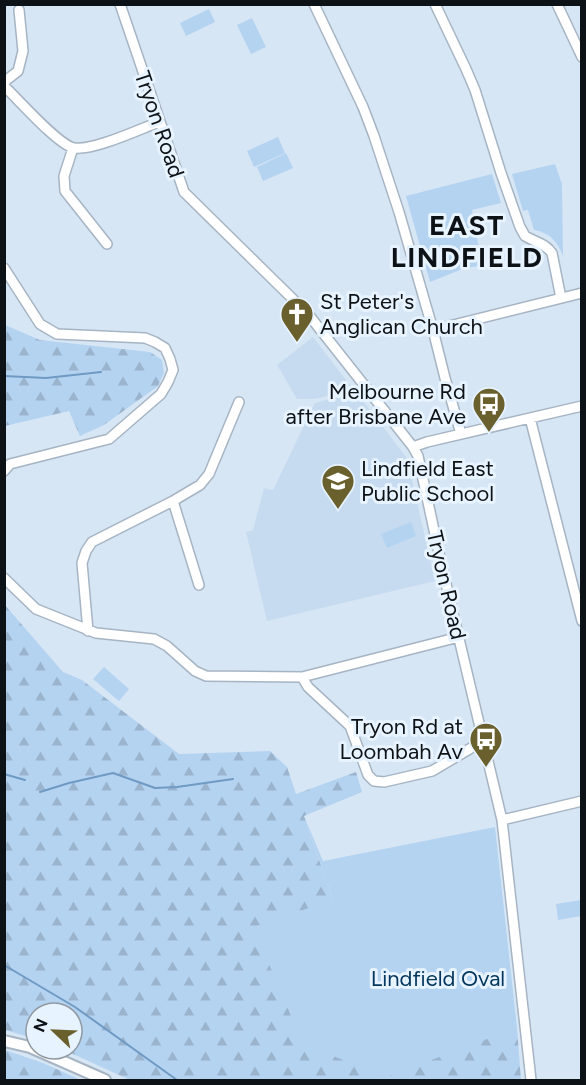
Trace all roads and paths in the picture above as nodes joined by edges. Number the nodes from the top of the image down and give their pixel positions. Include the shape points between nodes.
1 (120, 4) edge
2 (326, 4) edge
3 (435, 4) edge
4 (557, 4) edge
5 (315, 7) edge
6 (19, 10) dead end
7 (582, 57) edge
8 (4, 84) edge
9 (159, 122) junction
10 (73, 148) junction
11 (107, 244) dead end
12 (4, 268) edge
13 (582, 293) edge
14 (561, 298) junction
15 (433, 330) junction
16 (239, 402) dead end
17 (582, 406) edge
18 (530, 418) junction
19 (461, 434) junction
20 (413, 447) junction
21 (4, 471) edge
22 (172, 501) junction
23 (4, 578) edge
24 (199, 585) dead end
25 (582, 621) edge
26 (87, 631) junction
27 (459, 637) junction
28 (302, 677) junction
29 (483, 741) junction
30 (582, 801) edge
31 (502, 820) junction
32 (4, 1041) edge
33 (105, 1080) edge
34 (531, 1080) edge

1 - 9 street, Tryon Road
2 - 5 street
3 - 14 street via 475,90 520,228 525,236 552,253
4 - 7 street
5 - 15 street via 374,136
6 - 8 street via 23,51 18,71
8 - 10 street via 49,131
9 - 10 street via 92,147
9 - 20 street, Tryon Road via 184,192 308,314
10 - 11 street via 64,176 65,191
12 - 21 street via 40,324 57,333 145,338 165,348 172,370 161,394 109,439 10,464
13 - 14 street
14 - 15 street
15 - 19 street
16 - 22 street via 209,474 200,485
17 - 18 street
18 - 19 street
18 - 25 street
19 - 20 street
20 - 27 street, Tryon Road
22 - 24 street
22 - 26 street via 92,542 86,551 82,562
23 - 26 street via 36,609
26 - 28 street via 154,639 206,676
27 - 28 street
27 - 29 street, Tryon Road
28 - 29 street via 350,726 368,776 374,781 432,771
29 - 31 street, Tryon Road
30 - 31 street
31 - 34 street, Tryon Road
32 - 33 main road via 30,1047

